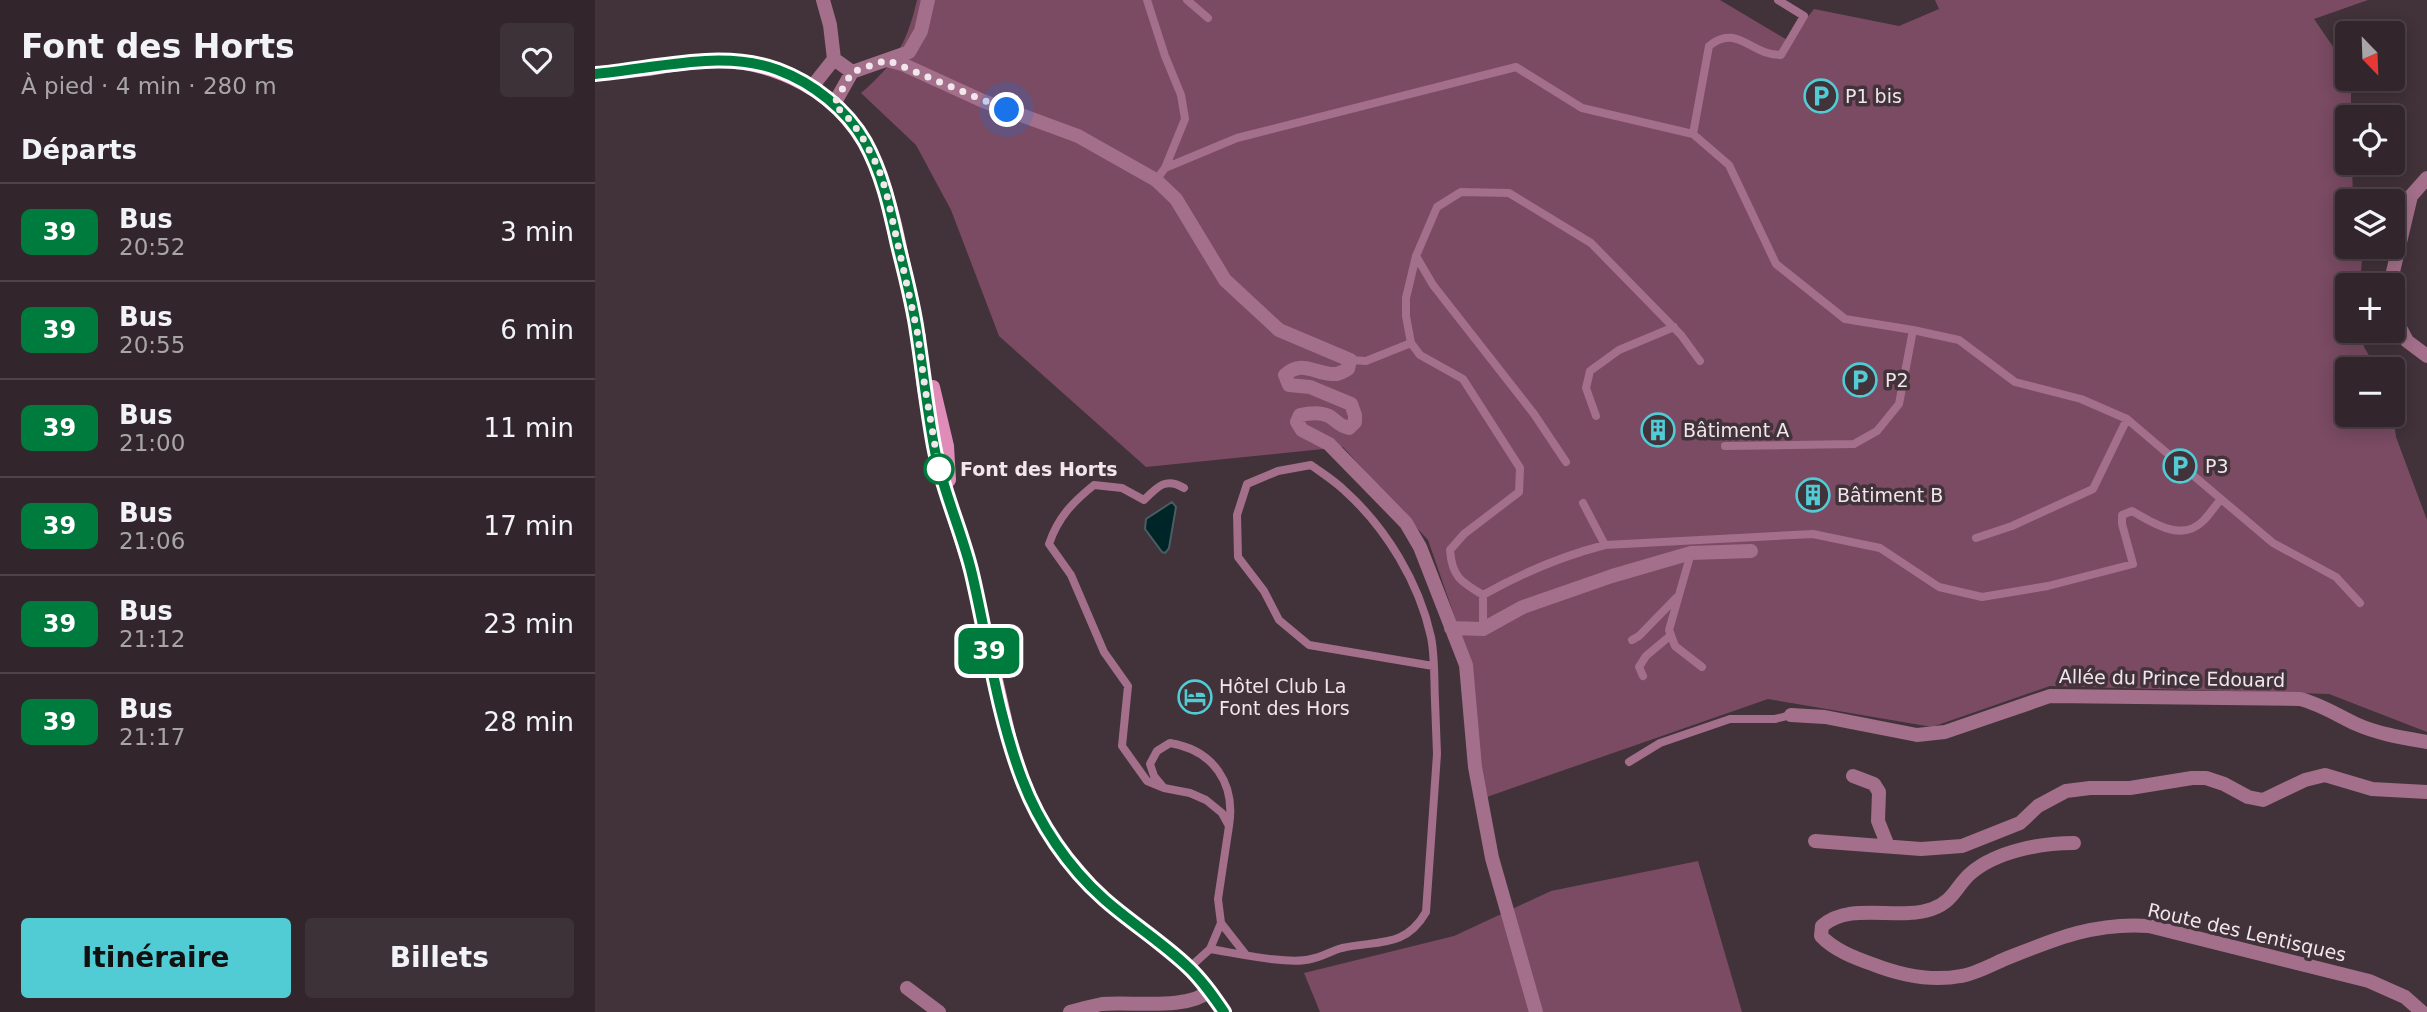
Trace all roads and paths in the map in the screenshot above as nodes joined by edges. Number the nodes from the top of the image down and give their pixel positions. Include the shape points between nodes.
1 (823, 0) edge
2 (928, 0) edge
3 (1187, 0) edge
4 (1778, 0) edge
5 (1149, 2) edge
6 (1208, 18) dead end
7 (834, 59) junction
8 (887, 60) junction
9 (852, 72) junction
10 (595, 74) edge
11 (811, 88) junction
12 (834, 104) junction
13 (1693, 134) junction
14 (1165, 168) junction
15 (2427, 178) edge
16 (1156, 180) junction
17 (1416, 256) junction
18 (1674, 327) junction
19 (1913, 331) junction
20 (1411, 343) junction
21 (2427, 356) edge
22 (1350, 360) junction
23 (1700, 361) dead end
24 (1596, 416) dead end
25 (2127, 419) junction
26 (1724, 446) dead end
27 (1566, 462) dead end
28 (1184, 488) dead end
29 (2221, 499) junction
30 (1583, 503) dead end
31 (1976, 538) dead end
32 (1605, 545) junction
33 (1751, 551) dead end
34 (1691, 553) junction
35 (1483, 595) junction
36 (1679, 595) junction
37 (2360, 603) dead end
38 (1451, 628) junction
39 (1483, 629) junction
40 (1671, 635) junction
41 (1632, 640) dead end
42 (1433, 666) junction
43 (1702, 667) dead end
44 (1643, 676) dead end
45 (1791, 715) joint
46 (2427, 742) edge
47 (1629, 762) dead end
48 (1853, 776) dead end
49 (1164, 788) junction
50 (2427, 792) edge
51 (2020, 823) junction
52 (1229, 826) junction
53 (1815, 841) dead end
54 (2074, 842) dead end
55 (1888, 846) junction
56 (2022, 850) junction
57 (1221, 923) junction
58 (1210, 949) junction
59 (1246, 955) junction
60 (1189, 968) junction
61 (907, 988) dead end
62 (1210, 991) junction
63 (939, 1012) edge
64 (1070, 1012) edge
65 (1224, 1012) edge
66 (1536, 1012) edge
67 (2421, 1012) edge

1 - 7 street
2 - 8 street via 921,31 909,52
3 - 6 lane
4 - 13 lane via 1804,16 1781,55 1766,55 1734,37 1719,38 1709,46
5 - 14 lane via 1185,119
7 - 9 street
7 - 11 street
8 - 9 street
8 - 16 street via 1078,136
9 - 12 street
10 - 11 main road via 743,62 778,70
11 - 12 main road
12 - 60 main road via 852,122 886,191 947,446 950,500 1021,778 1058,847 1100,896
13 - 14 lane via 1582,108 1516,66 1237,138
13 - 19 lane via 1729,165 1776,264 1845,319
14 - 16 lane
15 - 21 street via 2411,196 2392,276 2396,320 2407,341
16 - 22 street via 1176,200 1225,280 1279,330
17 - 18 lane via 1437,207 1461,192 1509,193 1591,243
17 - 20 lane via 1406,298
17 - 27 lane
18 - 23 lane
18 - 24 lane via 1619,351 1590,371 1586,388
19 - 25 lane via 1959,340 2015,382 2081,399
19 - 26 lane via 1899,404 1877,431 1854,444
20 - 22 lane via 1366,362
20 - 35 lane via 1420,355 1463,379 1520,468 1519,492 1450,550 1459,581
22 - 38 street via 1348,369 1336,374 1303,366 1285,376 1289,385 1310,387 1351,404 1355,422 1349,428 1328,415 1310,413 1300,415 1297,422 1302,430 1329,444 1406,523
25 - 29 lane
25 - 31 lane via 2093,489
28 - 49 lane via 1174,482 1163,484 1144,500 1122,488 1094,485 1061,517 1049,544 1071,575 1104,652 1128,686 1122,746 1147,781
29 - 32 lane via 2201,523 2184,530 2166,530 2131,510 2122,515 2133,564 1982,597 1939,587 1880,548 1813,534
29 - 37 lane via 2273,543 2336,577
30 - 32 lane
32 - 35 lane via 1515,576
33 - 34 street
34 - 36 lane
34 - 39 street via 1523,607
35 - 39 lane
36 - 40 lane
36 - 41 lane
38 - 39 street
38 - 66 street via 1465,665 1475,767 1492,858
40 - 43 lane via 1675,646
40 - 44 lane via 1646,656 1639,667
42 - 42 lane via 1425,612 1408,573 1380,528 1344,490 1311,465 1278,471 1247,484 1237,515 1238,557 1279,620 1309,645
42 - 59 lane via 1437,754 1426,912 1419,924 1389,942 1341,948 1310,960
45 - 46 street, Allée du Prince Edouard via 1917,735 1945,732 2050,696 2299,699 2358,725
45 - 47 lane via 1730,719 1660,743
48 - 55 street via 1874,784 1879,792 1878,821
49 - 52 lane via 1206,800
49 - 52 lane via 1150,764 1157,751 1170,743 1203,753 1228,790
50 - 51 street via 2372,789 2325,775 2263,800 2206,778 2192,778 2130,788 2066,791 2038,806
51 - 55 street via 1962,846
51 - 56 street
52 - 57 lane via 1218,899
53 - 55 street
54 - 56 street
56 - 67 street, Route des Lentisques via 1989,861 1970,874 1951,899 1933,909 1906,915 1844,914 1822,926 1821,936 1854,958 1898,974 1936,979 1962,976 2080,931 2121,924 2149,926 2369,981 2405,996
57 - 58 lane
57 - 59 lane
58 - 59 lane
58 - 60 lane
60 - 62 main road
61 - 63 street
62 - 64 street via 1181,1002 1102,1004
62 - 65 main road

